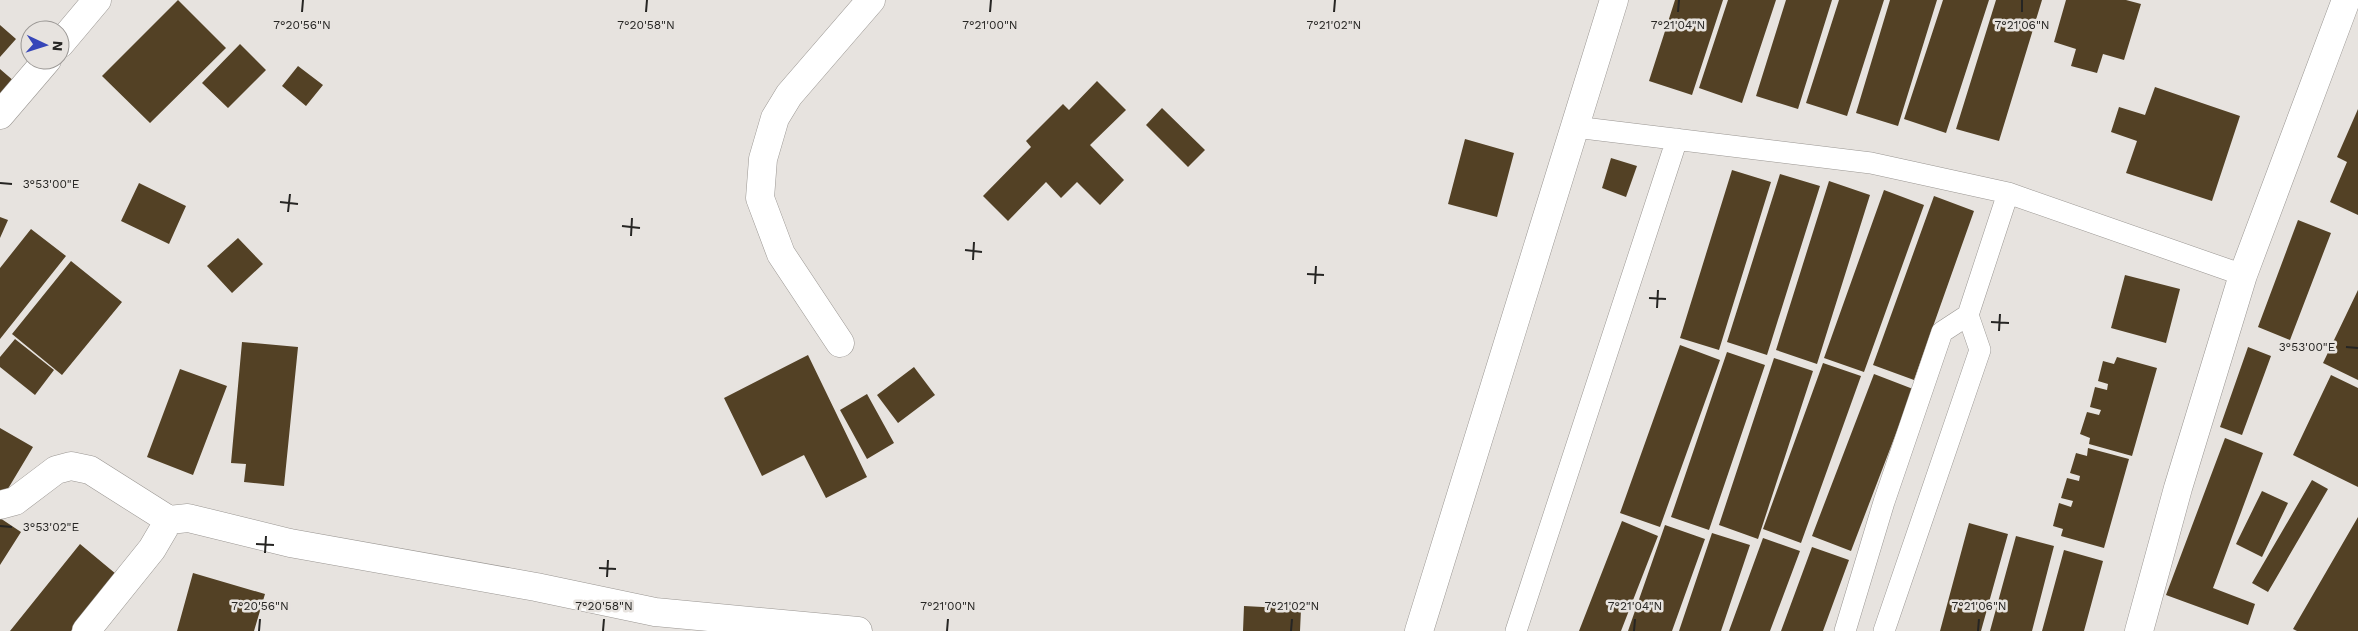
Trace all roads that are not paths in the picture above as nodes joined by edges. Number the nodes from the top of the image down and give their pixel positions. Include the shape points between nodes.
1 (97, 0) edge
2 (871, 0) edge
3 (1614, 0) edge
4 (2346, 0) edge
5 (70, 32) edge
6 (38, 70) edge
7 (0, 115) edge
8 (1575, 127) junction
9 (1677, 139) junction
10 (2008, 193) junction
11 (2243, 275) junction
12 (1968, 315) junction
13 (840, 343) dead end
14 (0, 505) edge
15 (169, 520) junction
16 (654, 622) edge
17 (86, 631) edge
18 (858, 631) edge
19 (1419, 631) edge
20 (1516, 631) edge
21 (1845, 631) edge
22 (1884, 631) edge
23 (2139, 631) edge

1 - 5 street
2 - 13 street via 789,95 775,118 763,159 760,198 781,254
3 - 8 street
4 - 11 street
6 - 7 street
8 - 9 lane
8 - 19 street
9 - 10 lane via 1871,163
9 - 20 lane
10 - 11 lane
10 - 12 lane
11 - 23 street via 2178,488
12 - 21 lane via 1942,332 1884,502
12 - 22 lane via 1980,350
14 - 15 street via 15,501 56,470 71,466 90,470
15 - 16 street via 188,518 290,543 536,587
15 - 17 street via 152,549
16 - 18 street

